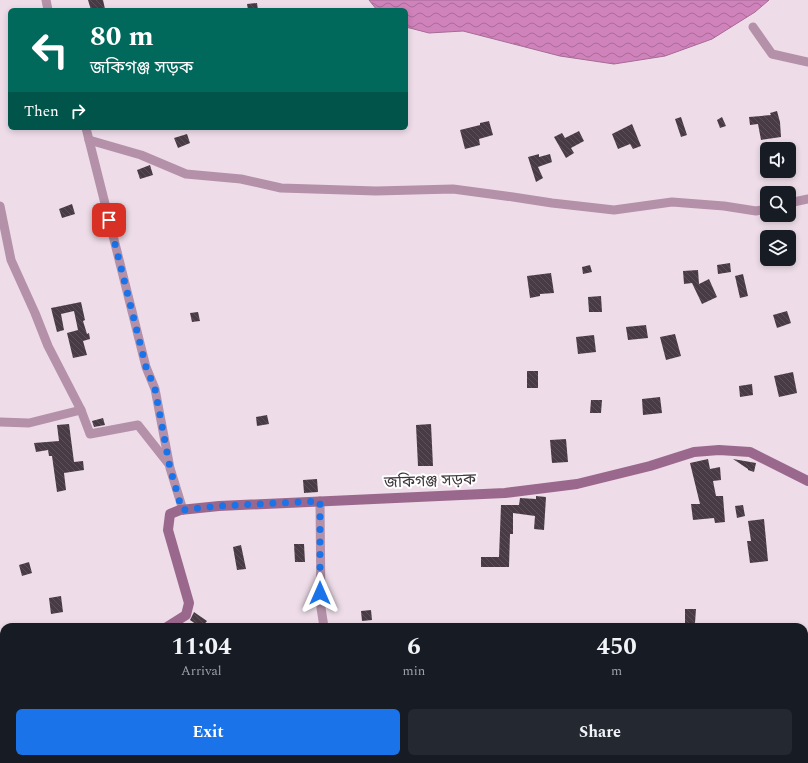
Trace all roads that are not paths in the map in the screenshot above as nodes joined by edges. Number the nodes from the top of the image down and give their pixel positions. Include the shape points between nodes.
1 (753, 27) dead end
2 (808, 62) edge
3 (86, 130) edge
4 (89, 140) junction
5 (808, 199) edge
6 (796, 202) edge
7 (0, 206) edge
8 (760, 210) edge
9 (81, 410) junction
10 (0, 422) edge
11 (808, 481) edge
12 (320, 501) junction
13 (181, 510) junction
14 (173, 623) edge
15 (323, 623) edge

1 - 2 street via 772,54
3 - 4 street
4 - 8 street via 141,155 186,174 241,179 281,188 376,191 453,189 614,210 672,202
4 - 13 street via 146,367 155,389
5 - 6 street
7 - 9 street via 11,260 48,346
9 - 10 street via 30,423
9 - 13 street via 90,434 138,425 167,462
11 - 12 main road, জকিগঞ্জ সড়ক via 750,452 719,450 694,452 577,484 505,493
12 - 13 main road, জকিগঞ্জ সড়ক
12 - 15 street
13 - 14 main road via 170,514 168,530 189,603 186,615

